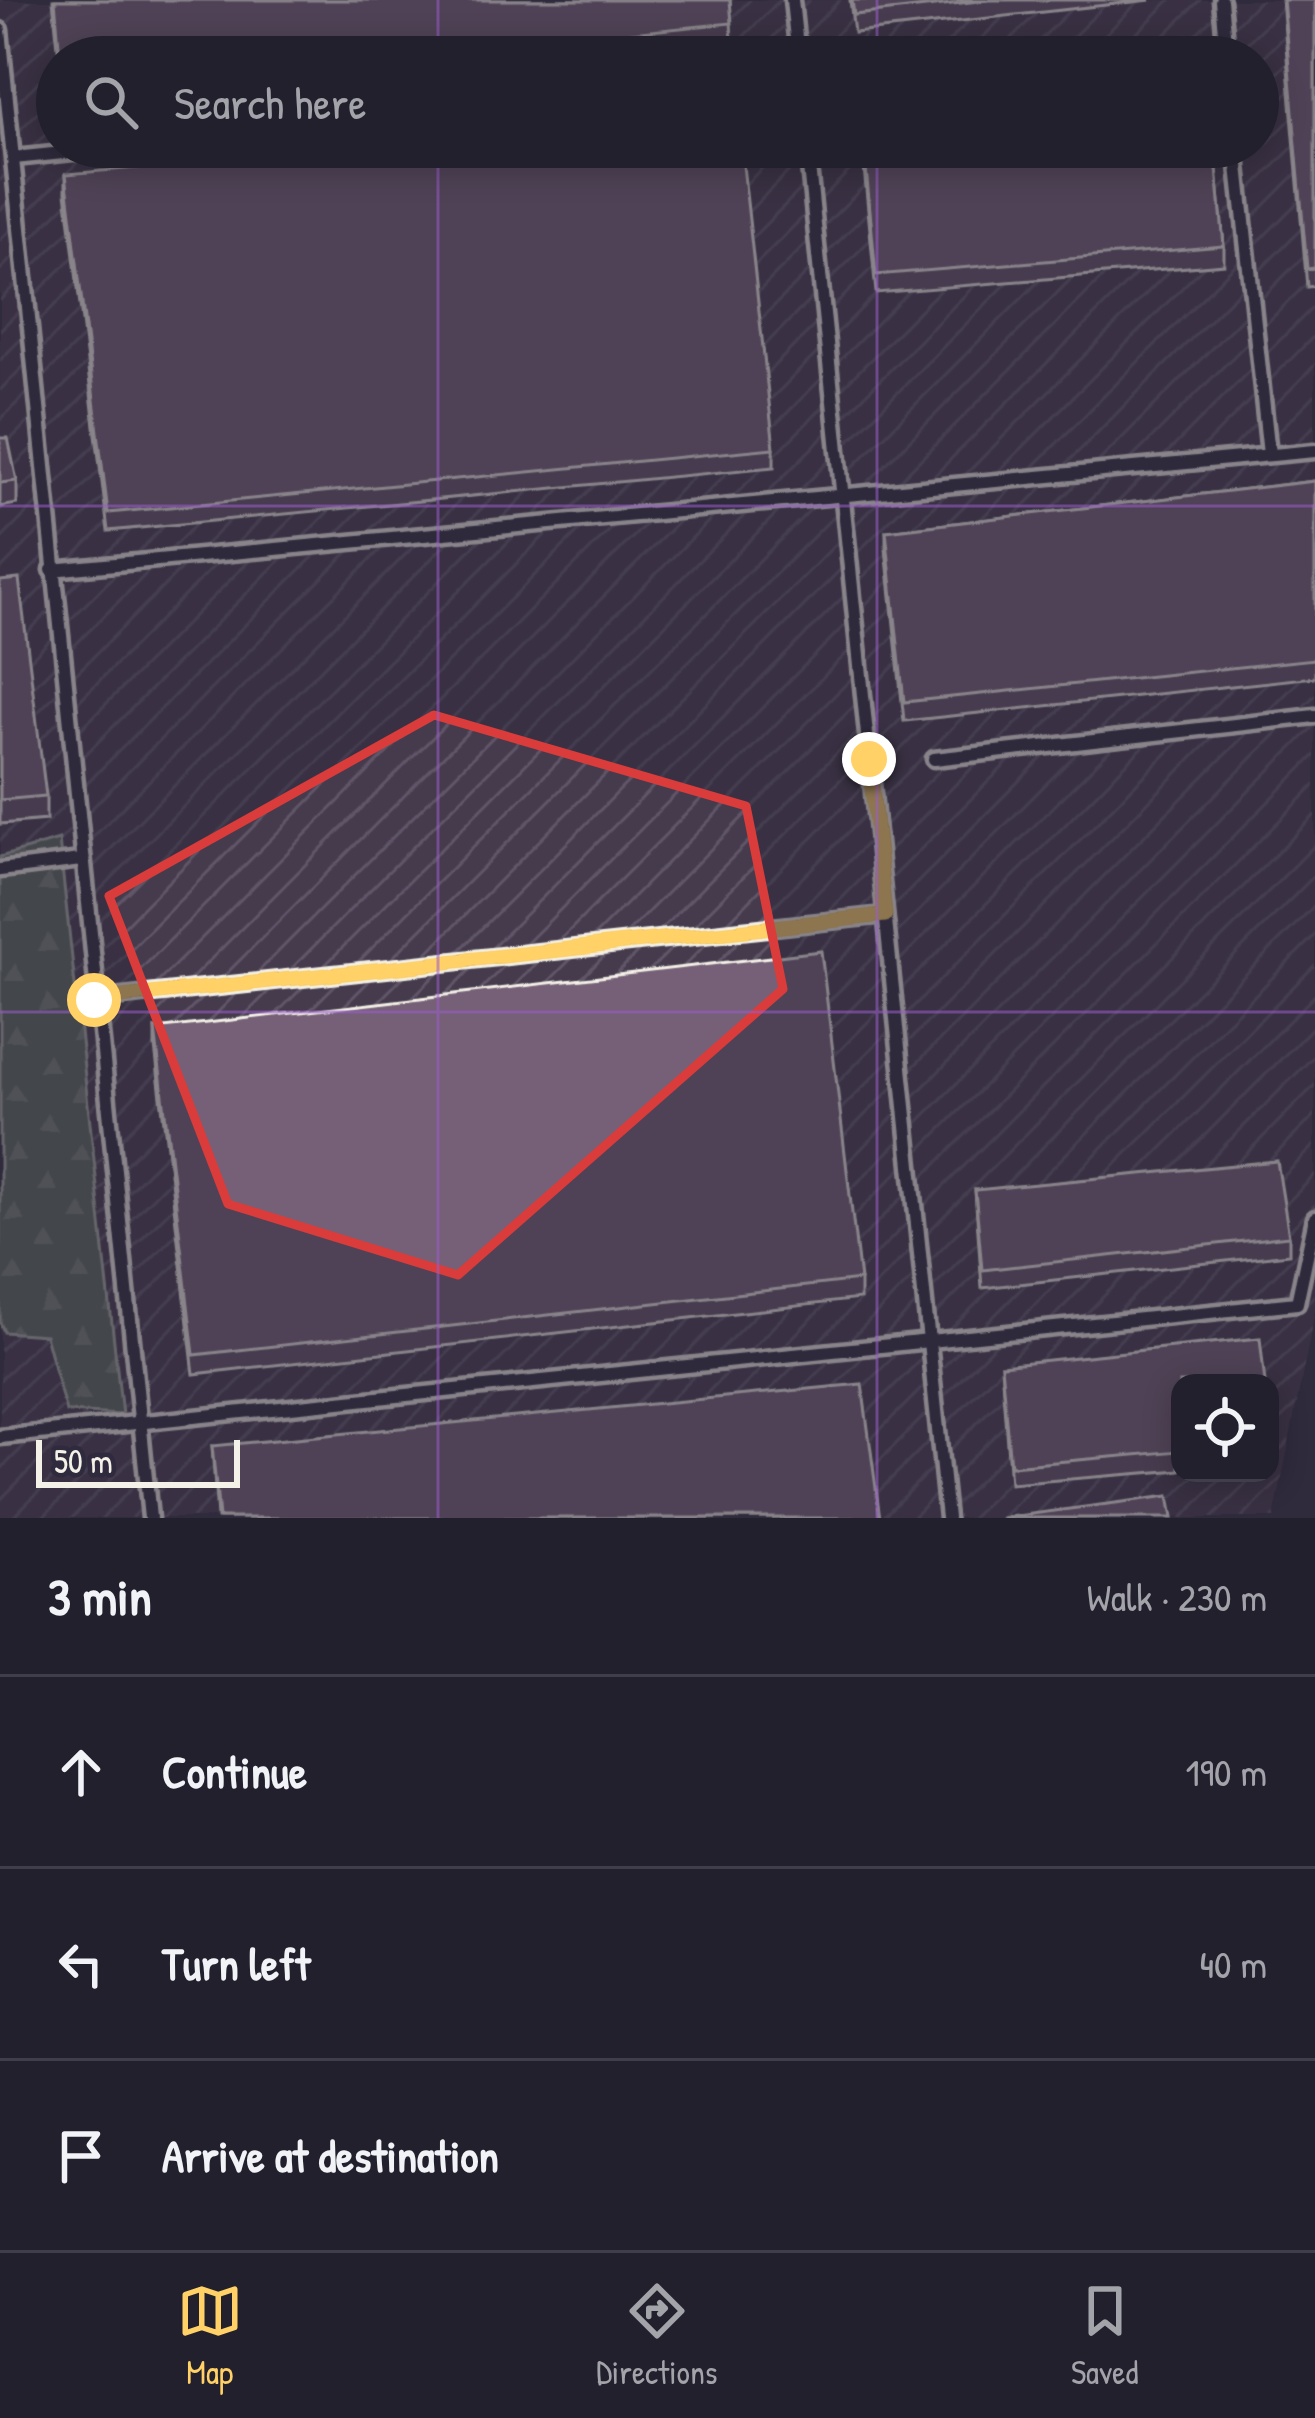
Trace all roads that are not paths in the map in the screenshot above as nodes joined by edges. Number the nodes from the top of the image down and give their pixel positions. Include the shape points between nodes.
1 (792, 0) edge
2 (1221, 0) edge
3 (0, 30) edge
4 (796, 36) edge
5 (1225, 36) edge
6 (36, 156) edge
7 (14, 158) junction
8 (809, 168) edge
9 (1238, 168) edge
10 (1315, 451) edge
11 (1269, 454) junction
12 (843, 493) junction
13 (52, 569) junction
14 (1315, 716) edge
15 (934, 759) dead end
16 (81, 860) junction
17 (0, 869) edge
18 (885, 915) junction
19 (94, 1000) junction
20 (1315, 1218) edge
21 (929, 1340) junction
22 (140, 1425) junction
23 (0, 1437) edge
24 (150, 1518) edge
25 (947, 1518) edge

1 - 4 lane
2 - 5 lane
3 - 7 lane
6 - 7 lane
7 - 13 lane
8 - 12 lane
9 - 11 lane
10 - 11 lane
11 - 12 lane
12 - 13 lane
12 - 18 lane
13 - 16 lane
14 - 15 lane
16 - 17 lane
16 - 19 lane
18 - 19 lane
18 - 21 lane
19 - 22 lane
20 - 21 lane via 1297,1303
21 - 22 lane
21 - 25 lane
22 - 23 lane
22 - 24 lane

